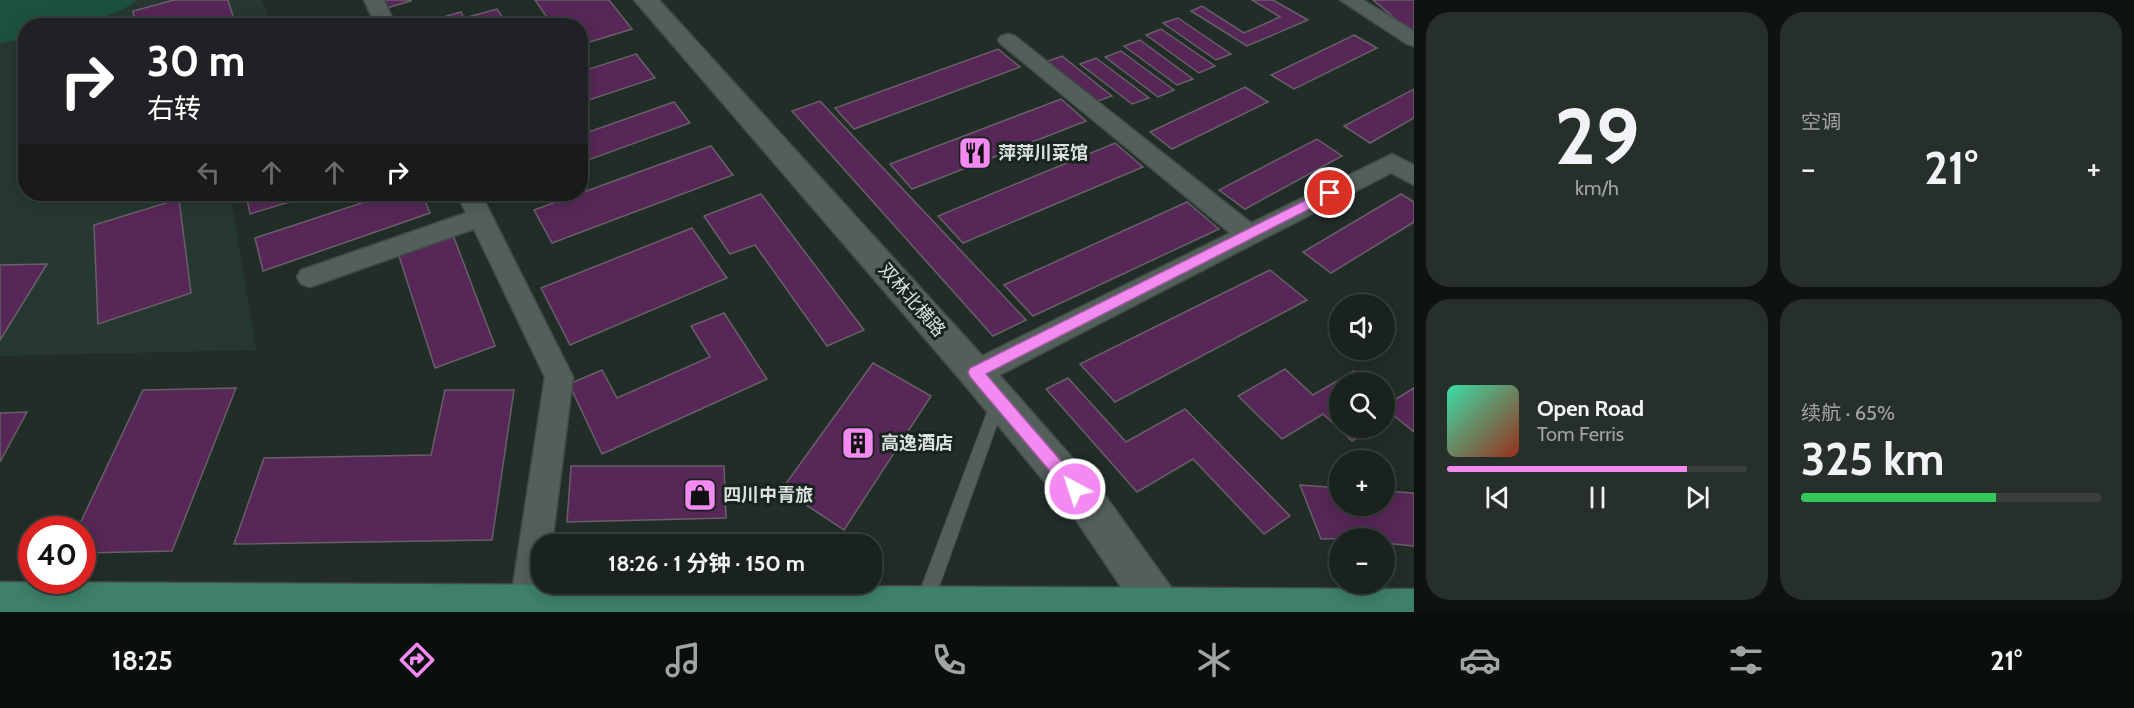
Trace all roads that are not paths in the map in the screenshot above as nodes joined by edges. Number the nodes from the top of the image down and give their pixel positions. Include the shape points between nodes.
1 (374, 0) edge
2 (646, 0) edge
3 (1350, 0) edge
4 (382, 18) edge
5 (1008, 40) dead end
6 (1414, 40) edge
7 (1414, 177) edge
8 (475, 205) edge
9 (1249, 234) junction
10 (309, 277) dead end
11 (975, 372) junction
12 (999, 400) junction
13 (0, 603) edge
14 (527, 605) junction
15 (922, 608) junction
16 (1161, 610) edge
17 (1414, 610) edge

1 - 4 street
2 - 11 street, 双林北横路
3 - 6 street
5 - 9 street
7 - 9 street via 1392,162
8 - 10 street
8 - 14 street via 559,376
9 - 11 street
11 - 12 street, 双林北横路
12 - 15 lane
12 - 16 street, 双林北横路 via 1090,507
13 - 14 main road
14 - 15 main road
15 - 16 main road
16 - 17 main road

